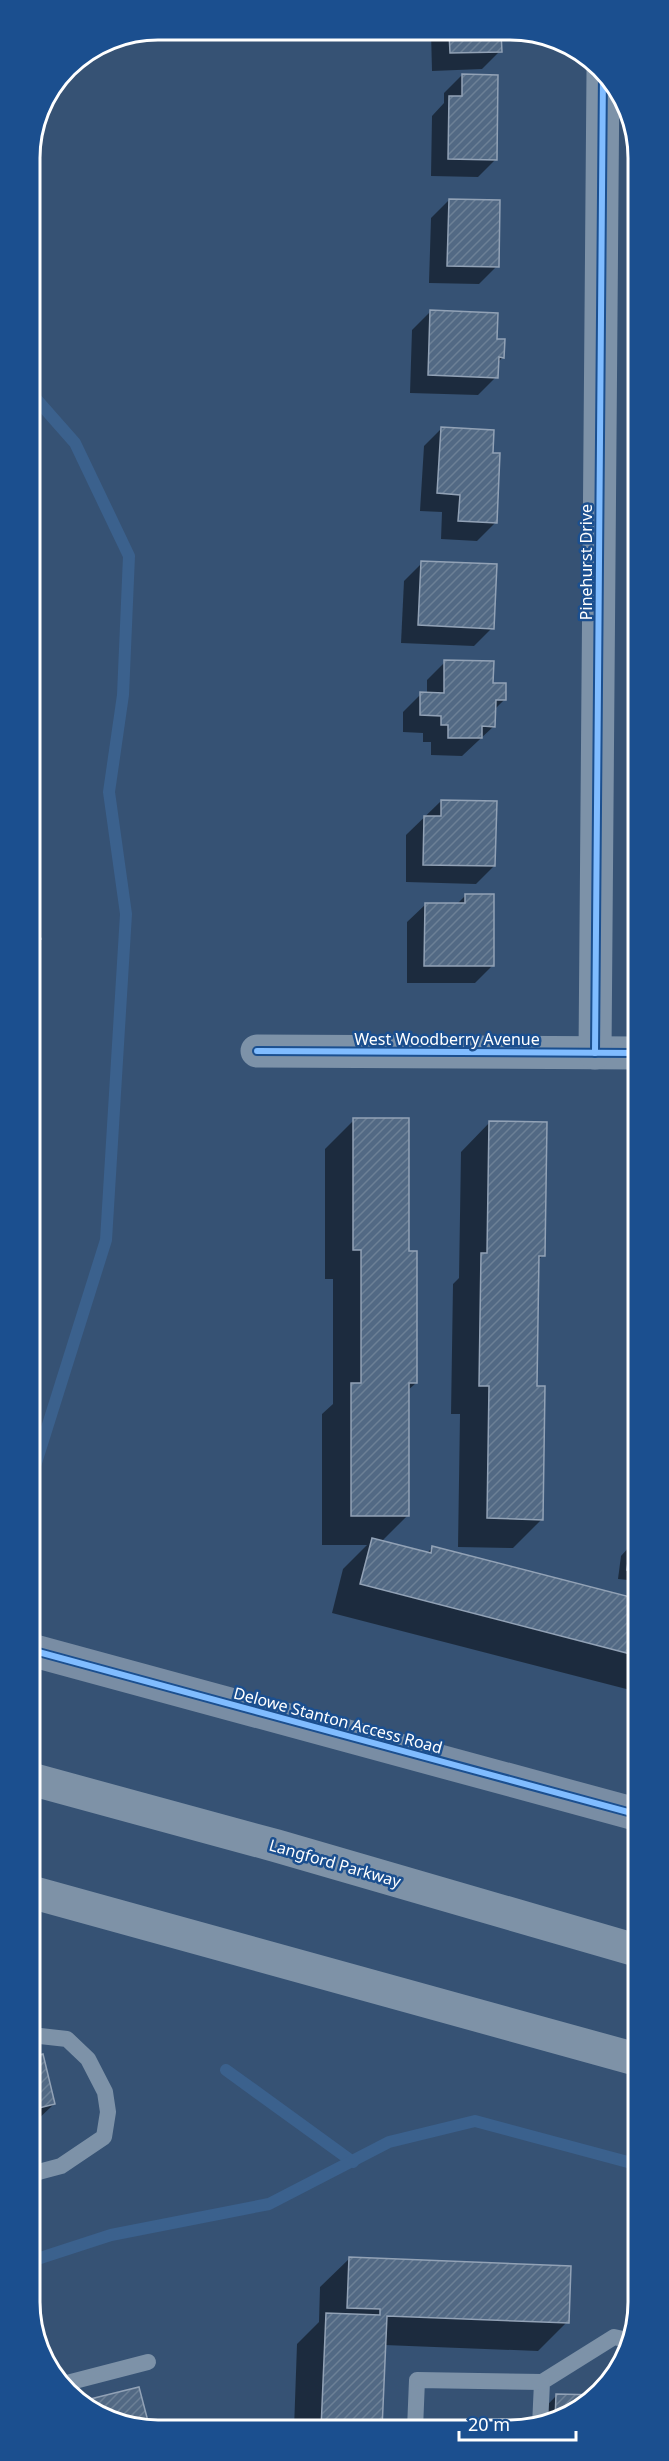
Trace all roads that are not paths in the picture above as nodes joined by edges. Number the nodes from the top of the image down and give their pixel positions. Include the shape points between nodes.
1 (603, 86) edge
2 (257, 1051) dead end
3 (595, 1053) junction
4 (628, 1053) edge
5 (40, 1653) edge
6 (40, 1782) edge
7 (628, 1812) edge
8 (40, 1895) edge
9 (628, 1948) edge
10 (40, 2036) edge
11 (628, 2057) edge
12 (40, 2172) edge
13 (622, 2339) edge
14 (148, 2362) dead end
15 (72, 2382) edge
16 (542, 2382) junction
17 (540, 2416) edge
18 (415, 2420) edge

1 - 3 street, Pinehurst Drive
2 - 3 street, West Woodberry Avenue
3 - 4 street, West Woodberry Avenue
5 - 7 street, Delowe Stanton Access Road
6 - 9 highway, Langford Parkway
8 - 11 highway
10 - 12 lane via 67,2039 88,2059 105,2092 108,2112 104,2136 61,2166
13 - 16 lane via 614,2337
14 - 15 lane
16 - 17 lane
16 - 18 lane via 417,2380

